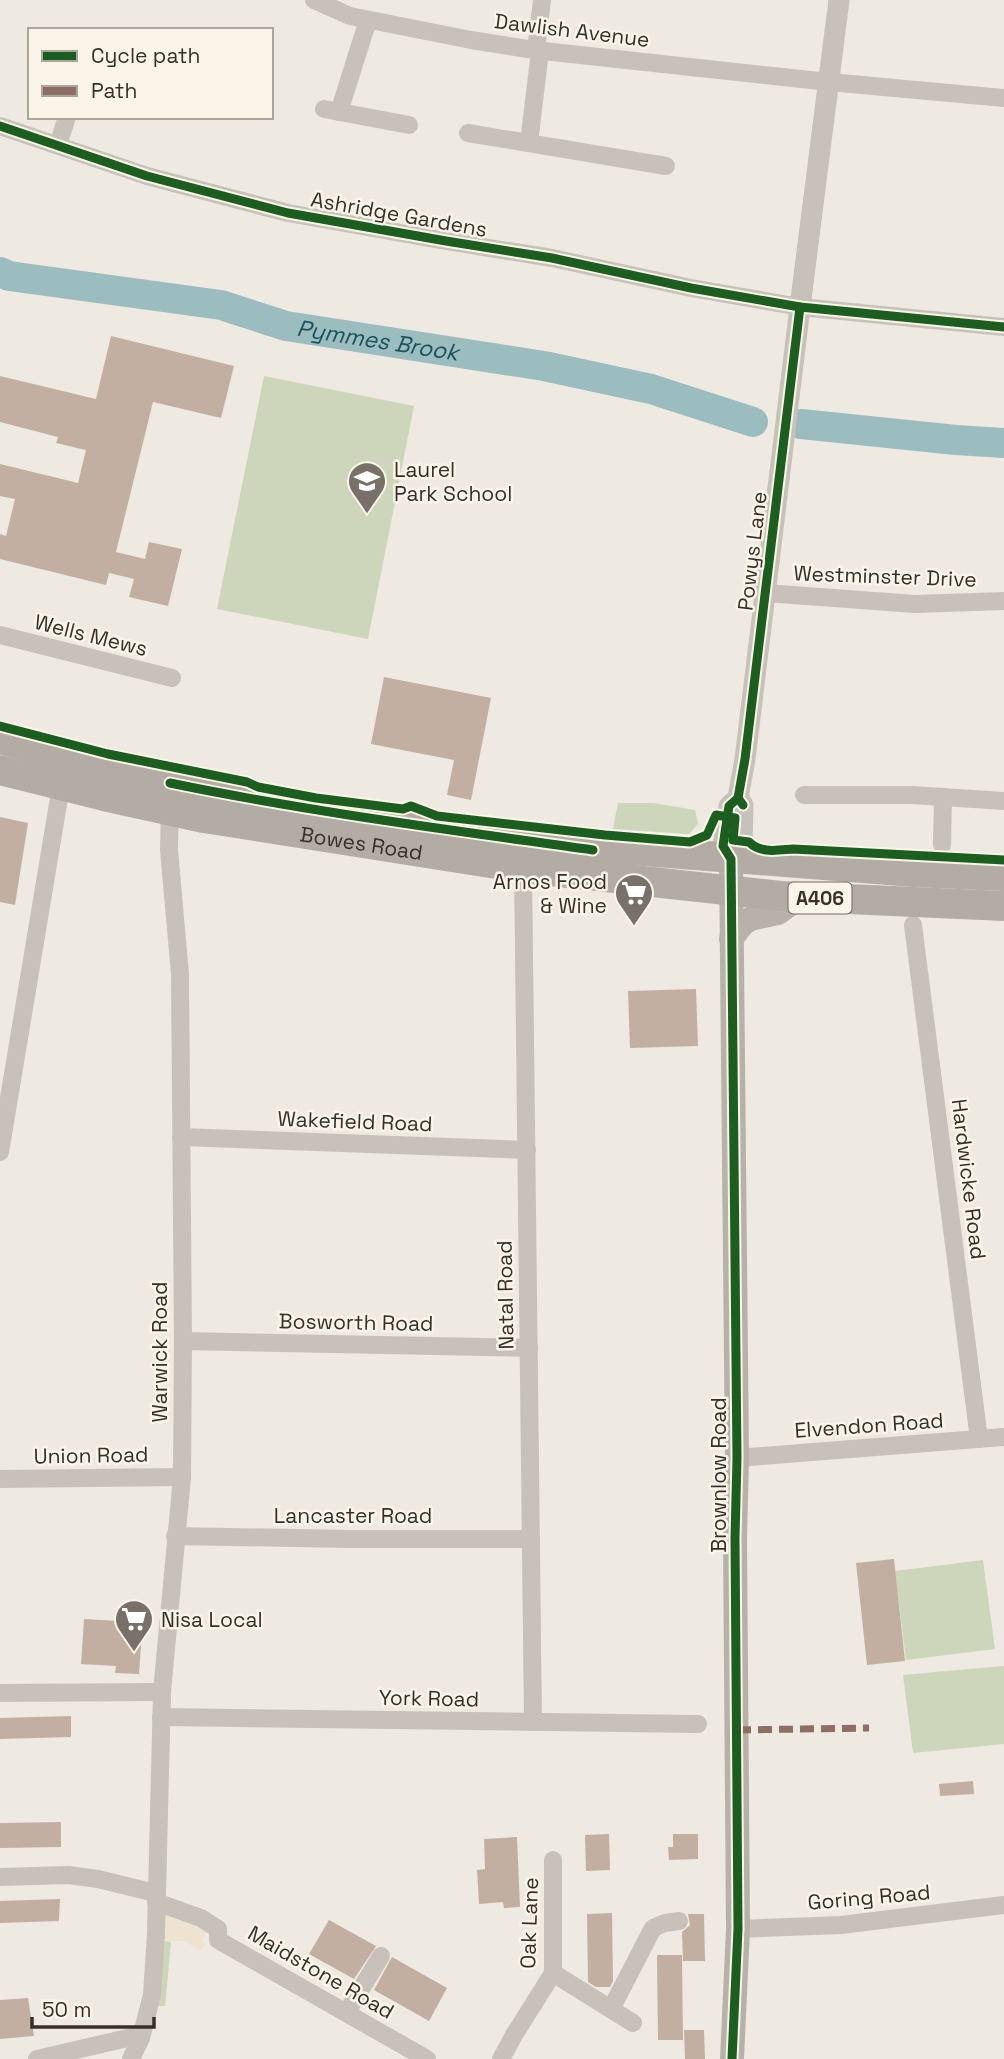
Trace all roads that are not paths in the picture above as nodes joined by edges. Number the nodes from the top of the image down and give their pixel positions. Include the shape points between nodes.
1 (314, 0) edge
2 (542, 0) edge
3 (839, 0) edge
4 (368, 20) junction
5 (538, 51) junction
6 (829, 82) junction
7 (1004, 97) edge
8 (66, 119) edge
9 (409, 125) dead end
10 (0, 127) edge
11 (468, 133) dead end
12 (528, 143) junction
13 (58, 145) junction
14 (666, 166) dead end
15 (800, 307) junction
16 (1004, 327) edge
17 (765, 593) junction
18 (1004, 601) edge
19 (0, 635) edge
20 (172, 678) dead end
21 (0, 739) edge
22 (0, 770) edge
23 (61, 786) junction
24 (804, 795) dead end
25 (170, 797) junction
26 (943, 797) junction
27 (1004, 801) edge
28 (942, 845) dead end
29 (593, 850) junction
30 (731, 859) junction
31 (523, 868) junction
32 (1004, 876) edge
33 (730, 891) junction
34 (800, 897) junction
35 (1004, 906) edge
36 (912, 914) junction
37 (731, 940) junction
38 (181, 1137) junction
39 (527, 1150) junction
40 (0, 1152) edge
41 (183, 1340) junction
42 (529, 1348) junction
43 (1004, 1437) edge
44 (979, 1440) junction
45 (737, 1458) junction
46 (182, 1477) junction
47 (0, 1479) edge
48 (175, 1536) junction
49 (531, 1539) junction
50 (162, 1692) junction
51 (0, 1693) edge
52 (161, 1717) junction
53 (533, 1722) junction
54 (698, 1724) dead end
55 (554, 1860) dead end
56 (0, 1877) edge
57 (155, 1897) junction
58 (1004, 1905) edge
59 (679, 1922) dead end
60 (738, 1929) junction
61 (381, 1956) dead end
62 (554, 1973) junction
63 (611, 2009) junction
64 (346, 2012) junction
65 (633, 2023) dead end
66 (141, 2038) junction
67 (37, 2059) edge
68 (131, 2059) edge
69 (427, 2059) edge
70 (501, 2059) edge
71 (732, 2059) edge

1 - 4 street, Dawlish Avenue
2 - 5 street
3 - 6 street, Powys Lane
4 - 5 street, Dawlish Avenue
4 - 9 street via 331,111
5 - 6 street, Dawlish Avenue
5 - 12 street
6 - 7 street, Dawlish Avenue
6 - 15 street, Powys Lane
8 - 13 street
10 - 13 street, Ashridge Gardens
11 - 12 street
12 - 14 street
13 - 15 street, Ashridge Gardens via 147,176 288,212
15 - 16 street, Ashridge Gardens
15 - 17 street, Powys Lane
17 - 18 street, Westminster Drive via 915,604
17 - 30 street, Powys Lane via 745,759 738,798 726,817 723,846
19 - 20 street, Wells Mews
21 - 25 highway, Bowes Road / A406 via 115,771
22 - 23 highway, Bowes Road / A406
23 - 25 highway, Bowes Road / A406
23 - 40 street
24 - 26 street
25 - 29 highway, Bowes Road / A406 via 230,795
25 - 31 highway, Bowes Road / A406 via 204,818
25 - 38 street, Warwick Road via 180,974
26 - 27 street
26 - 28 street
29 - 30 highway, Bowes Road / A406
29 - 33 main road, A406 via 632,861 714,870 722,873
30 - 32 highway, Bowes Road / A406
30 - 33 main road, Powys Lane
31 - 33 highway, Bowes Road / A406
31 - 39 street, Natal Road
33 - 34 highway, A406
33 - 37 main road, Brownlow Road
34 - 36 highway, A406
34 - 37 main road via 778,913 750,919
35 - 36 highway, A406
36 - 44 street, Hardwicke Road
37 - 45 main road, Brownlow Road
38 - 39 street, Wakefield Road
38 - 41 street, Warwick Road
39 - 42 street, Natal Road
41 - 42 street, Bosworth Road
41 - 46 street, Warwick Road
42 - 49 street, Natal Road
43 - 44 street, Elvendon Road
44 - 45 street, Elvendon Road
45 - 60 main road, Brownlow Road
46 - 47 street, Union Road
46 - 48 street, Warwick Road
48 - 49 street, Lancaster Road
48 - 50 street, Warwick Road
49 - 53 street, Natal Road
50 - 51 street
50 - 52 street, Warwick Road
52 - 53 street, York Road
52 - 57 street, Warwick Road
53 - 54 street, York Road
55 - 62 street, Oak Lane
56 - 57 street via 68,1875
57 - 64 street, Maidstone Road via 201,1918 218,1929 218,1940
57 - 66 street, Warwick Road via 155,1959
58 - 60 street, Goring Road via 841,1925
59 - 63 street via 653,1928
60 - 71 main road, Brownlow Road
61 - 64 street
62 - 63 street
62 - 70 street, Oak Lane
63 - 65 street
64 - 69 street, Maidstone Road
66 - 67 street
66 - 68 street

